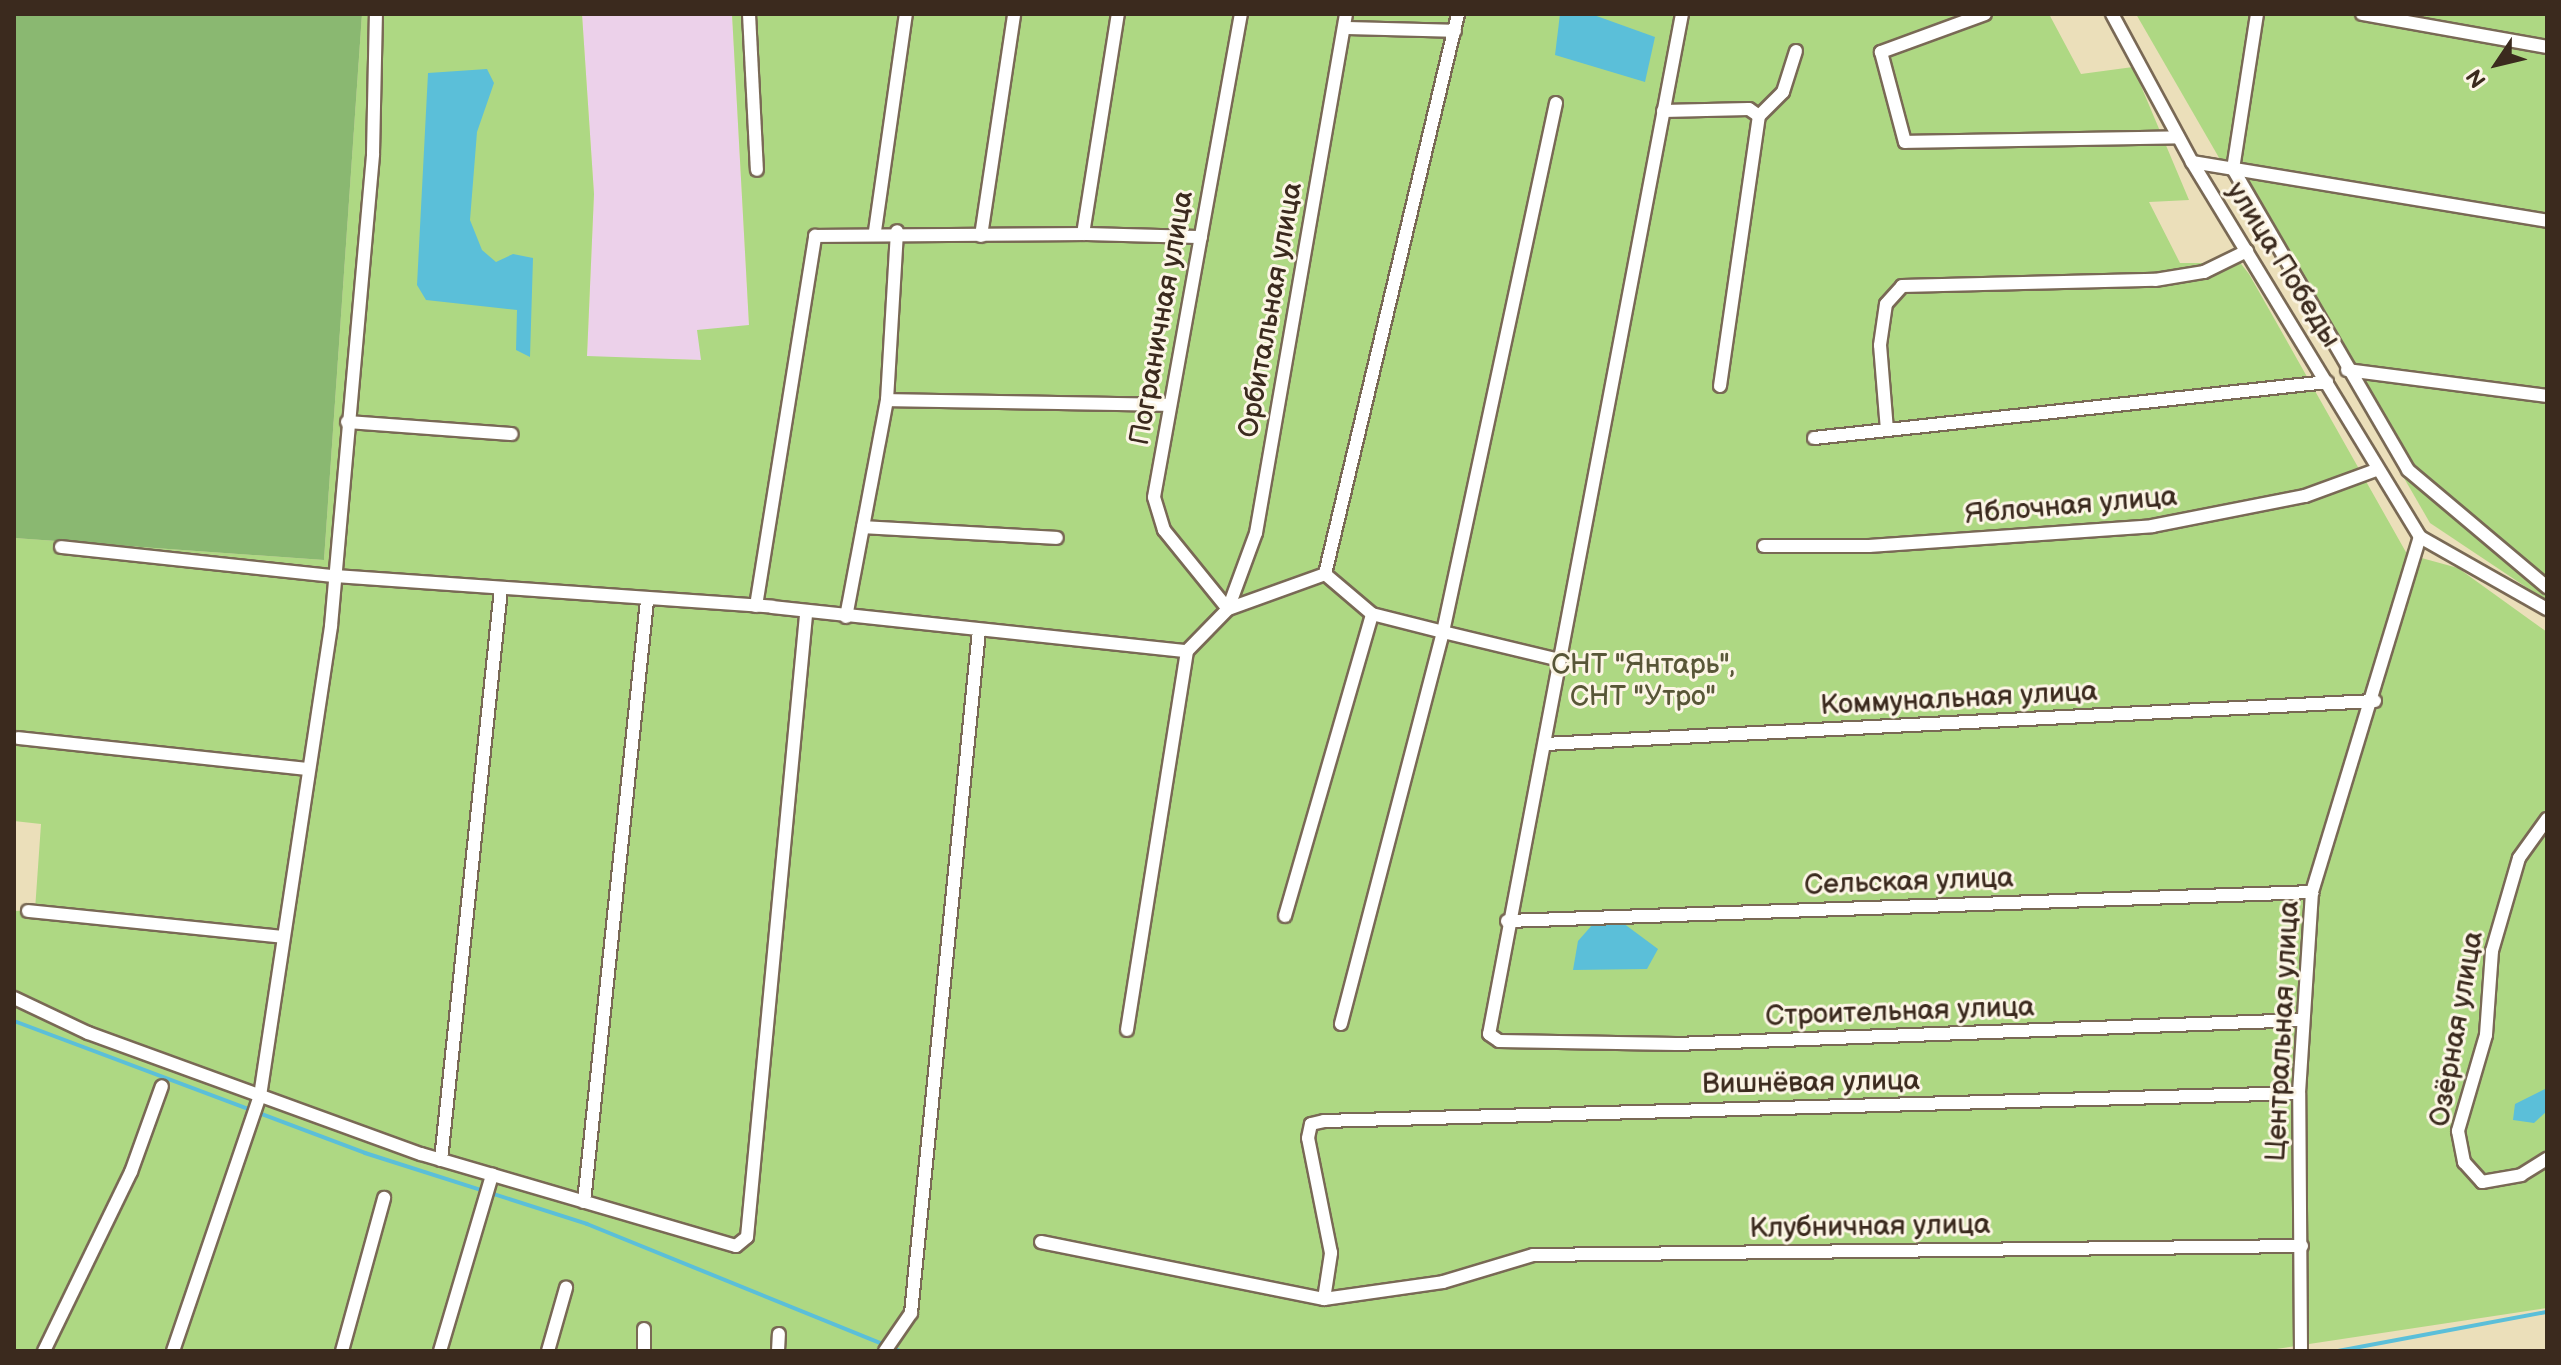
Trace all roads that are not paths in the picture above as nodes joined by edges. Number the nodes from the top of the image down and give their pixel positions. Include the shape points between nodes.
1 (376, 14) edge
2 (749, 14) edge
3 (906, 14) edge
4 (1014, 14) edge
5 (1118, 14) edge
6 (1241, 14) edge
7 (1346, 14) edge
8 (1458, 14) edge
9 (1682, 14) edge
10 (1985, 14) edge
11 (2112, 14) edge
12 (2257, 14) edge
13 (2362, 14) edge
14 (1344, 28) junction
15 (1455, 31) junction
16 (2547, 47) edge
17 (1796, 51) dead end
18 (1556, 103) dead end
19 (1663, 111) junction
20 (1759, 116) junction
21 (2178, 137) junction
22 (2192, 162) junction
23 (2233, 169) junction
24 (757, 170) dead end
25 (2547, 221) edge
26 (875, 231) junction
27 (897, 231) junction
28 (1083, 234) junction
29 (981, 236) junction
30 (1201, 237) junction
31 (2247, 251) junction
32 (2347, 370) junction
33 (2327, 382) junction
34 (1720, 386) dead end
35 (2547, 396) edge
36 (887, 400) junction
37 (1170, 405) junction
38 (347, 422) junction
39 (1887, 430) junction
40 (512, 434) dead end
41 (1814, 438) dead end
42 (2376, 470) junction
43 (863, 527) junction
44 (2420, 537) junction
45 (1057, 538) dead end
46 (1764, 546) dead end
47 (61, 547) dead end
48 (1325, 574) junction
49 (334, 576) junction
50 (2547, 587) edge
51 (501, 589) junction
52 (647, 601) junction
53 (756, 606) junction
54 (1228, 609) junction
55 (2547, 609) edge
56 (1372, 614) junction
57 (806, 615) junction
58 (846, 617) junction
59 (979, 630) junction
60 (1443, 632) junction
61 (1187, 651) junction
62 (1560, 660) junction
63 (2375, 701) junction
64 (18, 738) dead end
65 (1545, 744) junction
66 (308, 769) junction
67 (2547, 819) edge
68 (2312, 892) junction
69 (28, 911) dead end
70 (1285, 916) dead end
71 (1507, 921) junction
72 (282, 937) junction
73 (14, 998) edge
74 (2303, 1020) junction
75 (1341, 1024) dead end
76 (1127, 1030) dead end
77 (162, 1086) dead end
78 (2299, 1093) junction
79 (260, 1096) junction
80 (2547, 1159) edge
81 (441, 1160) junction
82 (492, 1175) junction
83 (384, 1198) dead end
84 (584, 1202) junction
85 (1041, 1242) dead end
86 (2302, 1246) junction
87 (566, 1288) dead end
88 (1324, 1299) junction
89 (644, 1329) dead end
90 (779, 1334) dead end
91 (44, 1351) edge
92 (173, 1351) edge
93 (342, 1351) edge
94 (440, 1351) edge
95 (548, 1351) edge
96 (644, 1351) edge
97 (778, 1351) edge
98 (885, 1351) edge
99 (2301, 1351) edge

1 - 38 street via 373,154
2 - 24 street
3 - 26 street
4 - 29 street
5 - 28 street
6 - 30 street, Пограничная улица
7 - 14 street, Орбитальная улица
8 - 15 street
9 - 19 street
10 - 21 street via 1881,52 1905,142
11 - 21 street, улица Победы
12 - 23 street
13 - 16 street
14 - 15 street
14 - 54 street, Орбитальная улица via 1256,533
15 - 48 street
17 - 20 street via 1783,92
18 - 60 street
19 - 20 street via 1749,109
19 - 62 street
20 - 34 street
21 - 22 street, улица Победы
22 - 23 street
22 - 31 street, улица Победы
23 - 25 street
23 - 32 street
26 - 27 street
26 - 53 street via 823,232 810,244 786,445
27 - 29 street
27 - 36 street
28 - 29 street
28 - 30 street
30 - 37 street, Пограничная улица
31 - 33 street, улица Победы
31 - 39 street via 2204,272 2155,280 1902,286 1886,304 1880,345
32 - 35 street
32 - 50 street via 2408,470
33 - 39 street
33 - 42 street, улица Победы
36 - 37 street
36 - 43 street
37 - 54 street, Пограничная улица via 1154,497 1164,530
38 - 40 street
38 - 49 street
39 - 41 street
42 - 44 street, улица Победы
42 - 46 street, Яблочная улица via 2305,496 2152,526 1869,546
43 - 45 street
43 - 58 street
44 - 55 street
44 - 63 street, Центральная улица
47 - 49 street
48 - 54 street
48 - 56 street
49 - 51 street
49 - 66 street
51 - 52 street
51 - 81 street
52 - 53 street
52 - 84 street
53 - 57 street
54 - 61 street
56 - 60 street
56 - 70 street
57 - 58 street
57 - 84 street via 747,1237 736,1246 721,1244
58 - 59 street
59 - 61 street
59 - 98 street via 911,1313
60 - 62 street
60 - 75 street
61 - 76 street
62 - 65 street
63 - 65 street, Коммунальная улица
63 - 68 street, Центральная улица
64 - 66 street
65 - 71 street
66 - 72 street
67 - 80 street, Озёрная улица via 2519,858 2492,951 2486,1035 2458,1131 2464,1162 2482,1182 2521,1175
68 - 71 street, Сельская улица
68 - 74 street, Центральная улица
69 - 72 street
71 - 74 street, Строительная улица via 1488,1025 1499,1041 1692,1043
72 - 79 street
73 - 79 street
74 - 78 street, Центральная улица
77 - 91 street via 131,1172
78 - 86 street, Центральная улица
78 - 88 street, Вишнёвая улица via 1324,1121 1311,1124 1308,1138 1331,1253
79 - 81 street
79 - 92 street
81 - 82 street
82 - 84 street
82 - 94 street
83 - 93 street
85 - 88 street, Клубничная улица
86 - 88 street, Клубничная улица via 1546,1255 1443,1282
86 - 99 street, Центральная улица
87 - 95 street
89 - 96 street
90 - 97 street

